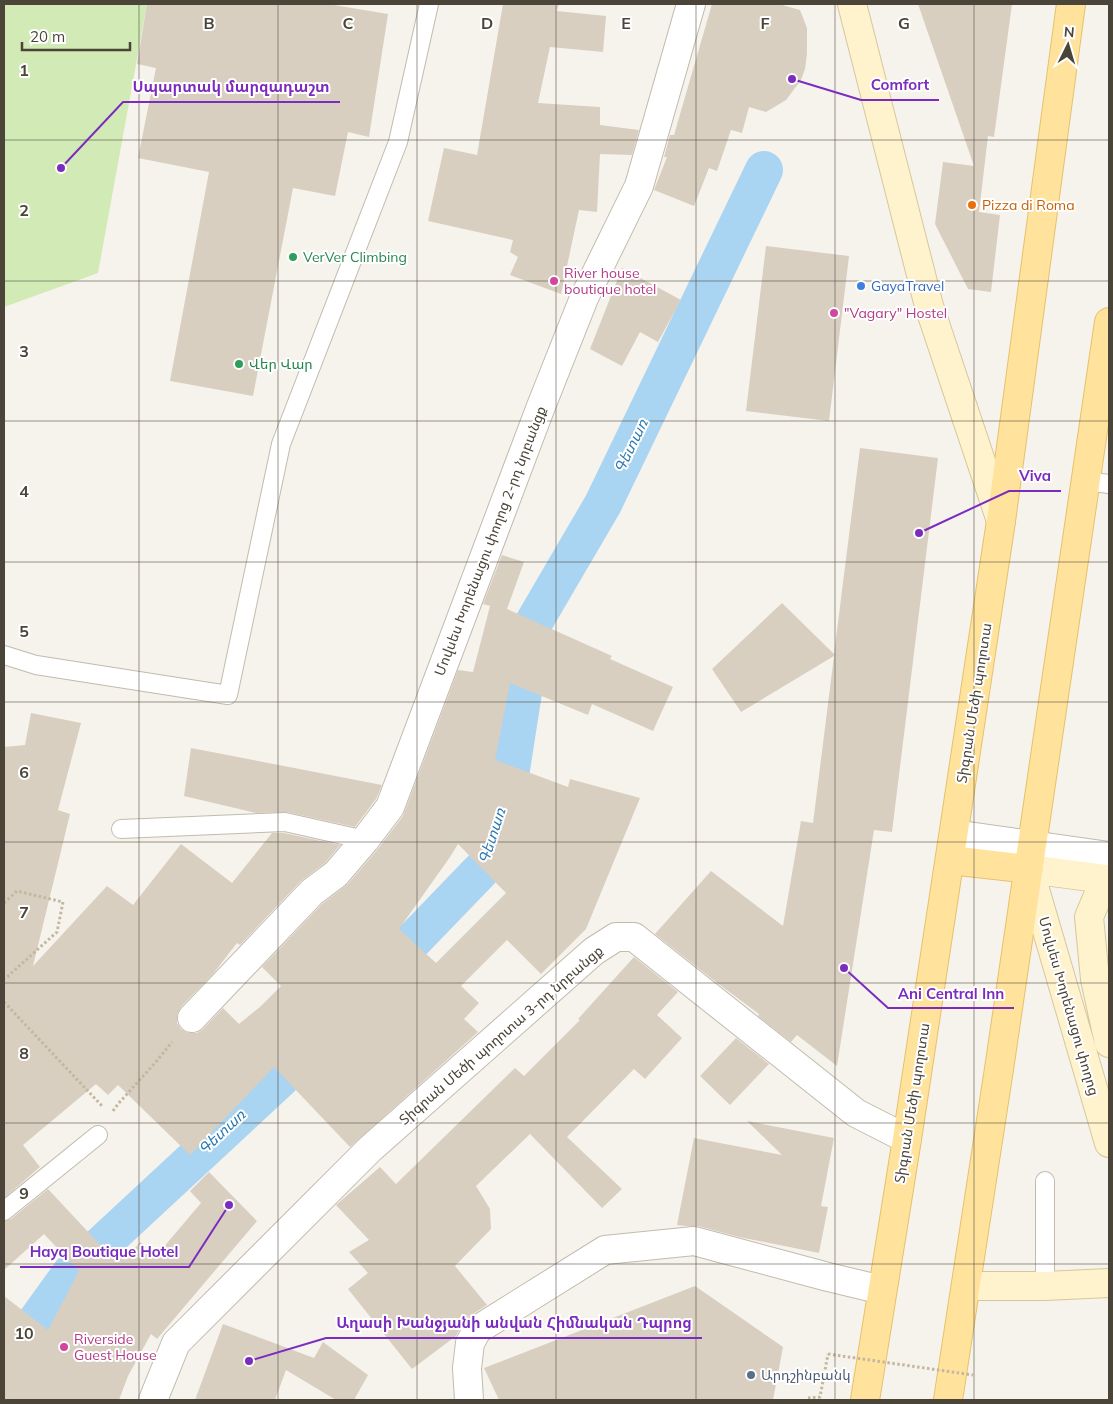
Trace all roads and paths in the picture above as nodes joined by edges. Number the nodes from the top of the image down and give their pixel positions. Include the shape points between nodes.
1 (429, 4) edge
2 (691, 4) edge
3 (852, 4) edge
4 (1071, 4) edge
5 (1109, 322) edge
6 (1098, 482) edge
7 (1001, 521) junction
8 (4, 655) edge
9 (121, 829) dead end
10 (365, 840) junction
11 (952, 847) junction
12 (1031, 858) junction
13 (1108, 872) edge
14 (4, 903) edge
15 (4, 978) edge
16 (4, 1002) edge
17 (1106, 1016) edge
18 (192, 1018) joint
19 (1109, 1043) edge
20 (111, 1115) junction
21 (98, 1135) joint
22 (907, 1139) junction
23 (1109, 1143) edge
24 (1045, 1181) dead end
25 (4, 1211) edge
26 (1109, 1283) edge
27 (966, 1286) junction
28 (1045, 1286) junction
29 (882, 1290) junction
30 (974, 1375) dead end
31 (808, 1398) dead end
32 (154, 1400) edge
33 (469, 1400) edge
34 (865, 1400) edge
35 (948, 1400) edge

1 - 8 lane via 398,142 281,444 228,695 36,665
2 - 10 street, Մովսես Խորենացու փողոց 2-րդ նրբանցք via 638,186 584,298 390,807
3 - 7 main road via 929,306
4 - 7 main road, Տիգրան Մեծի պողոտա
5 - 6 main road
6 - 12 main road
7 - 11 main road, Տիգրան Մեծի պողոտա
9 - 10 lane via 285,822
10 - 18 street, Մովսես Խորենացու փողոց 2-րդ նրբանցք via 336,874 312,892
11 - 12 street
11 - 22 main road, Տիգրան Մեծի պողոտա
12 - 13 main road
12 - 23 main road, Մովսես Խորենացու փողոց
12 - 27 main road
13 - 17 main road, Մովսես Խորենացու փողոց via 1089,917 1095,979
14 - 15 path via 17,891 63,902 57,932
16 - 20 path
17 - 19 main road, Մովսես Խորենացու փողոց
18 - 20 path
20 - 21 path
21 - 25 lane
22 - 29 main road, Տիգրան Մեծի պողոտա
22 - 32 street, Տիգրան Մեծի պողոտա 3-րդ նրբանցք via 856,1113 634,937 616,937 594,951 370,1149 176,1343
24 - 28 lane
26 - 28 main road
27 - 28 main road
27 - 35 main road
29 - 33 street via 694,1240 605,1250 477,1330 470,1343 466,1368
29 - 34 main road, Տիգրան Մեծի պողոտա
30 - 31 path, bridge via 828,1354 820,1397

